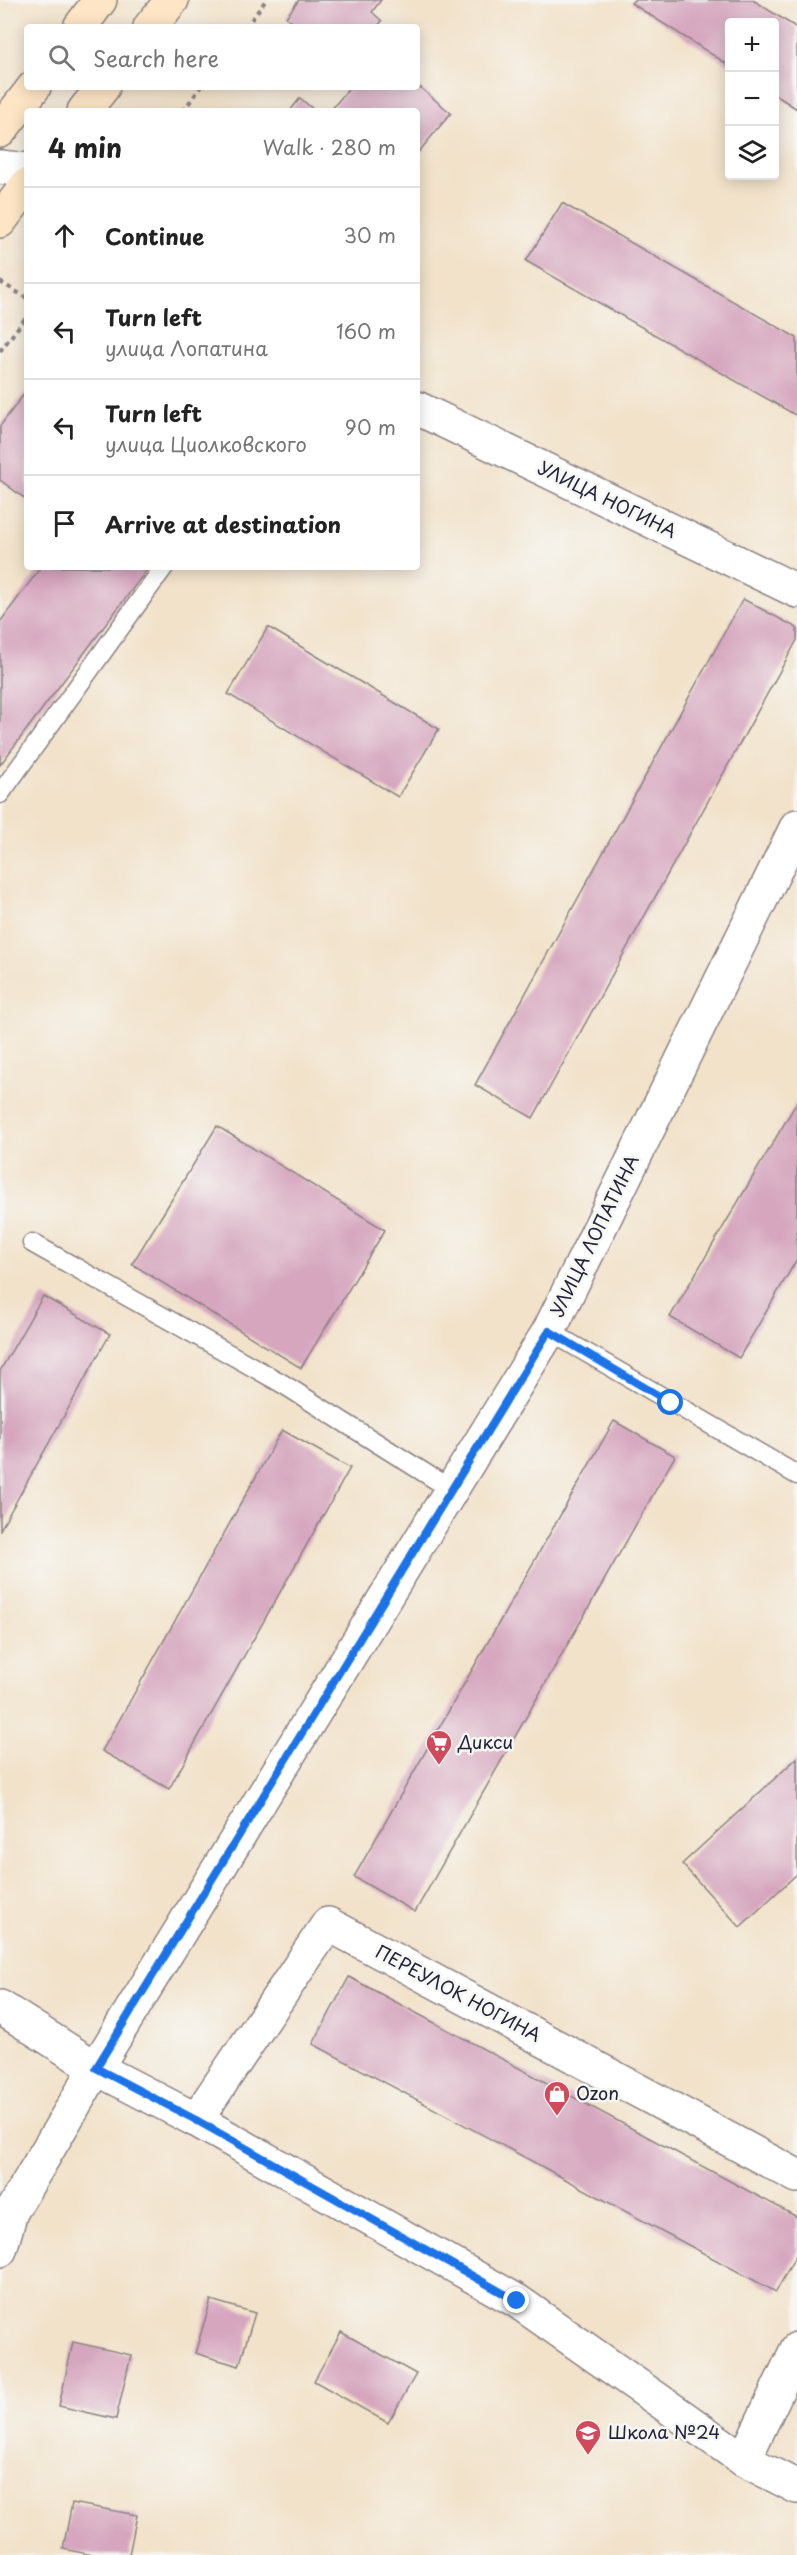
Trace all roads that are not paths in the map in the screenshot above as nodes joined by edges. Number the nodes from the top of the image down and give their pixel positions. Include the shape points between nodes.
1 (100, 0) edge
2 (172, 0) edge
3 (82, 24) edge
4 (152, 24) edge
5 (32, 90) edge
6 (101, 90) edge
7 (86, 108) edge
8 (0, 131) edge
9 (0, 167) edge
10 (24, 170) edge
11 (24, 189) edge
12 (0, 221) edge
13 (420, 409) edge
14 (162, 570) edge
15 (797, 591) edge
16 (0, 794) edge
17 (797, 826) edge
18 (32, 1243) dead end
19 (549, 1331) junction
20 (797, 1475) edge
21 (452, 1490) junction
22 (0, 2007) edge
23 (96, 2068) junction
24 (196, 2120) junction
25 (797, 2176) edge
26 (0, 2250) edge
27 (797, 2349) edge
28 (744, 2460) junction
29 (797, 2487) edge

1 - 3 main road
2 - 4 main road
5 - 8 main road
6 - 7 main road
9 - 10 street
11 - 12 main road
13 - 15 street, УЛИЦА НОГИНА
14 - 16 lane
17 - 19 street, УЛИЦА ЛОПАТИНА
18 - 21 lane via 283,1384
19 - 20 lane
19 - 21 street, УЛИЦА ЛОПАТИНА
21 - 23 street, УЛИЦА ЛОПАТИНА
22 - 23 street
23 - 24 street
23 - 26 street, УЛИЦА ЛОПАТИНА via 11,2212
24 - 25 street, ПЕРЕУЛОК НОГИНА via 328,1924
24 - 28 street via 517,2301
27 - 28 street
28 - 29 street

